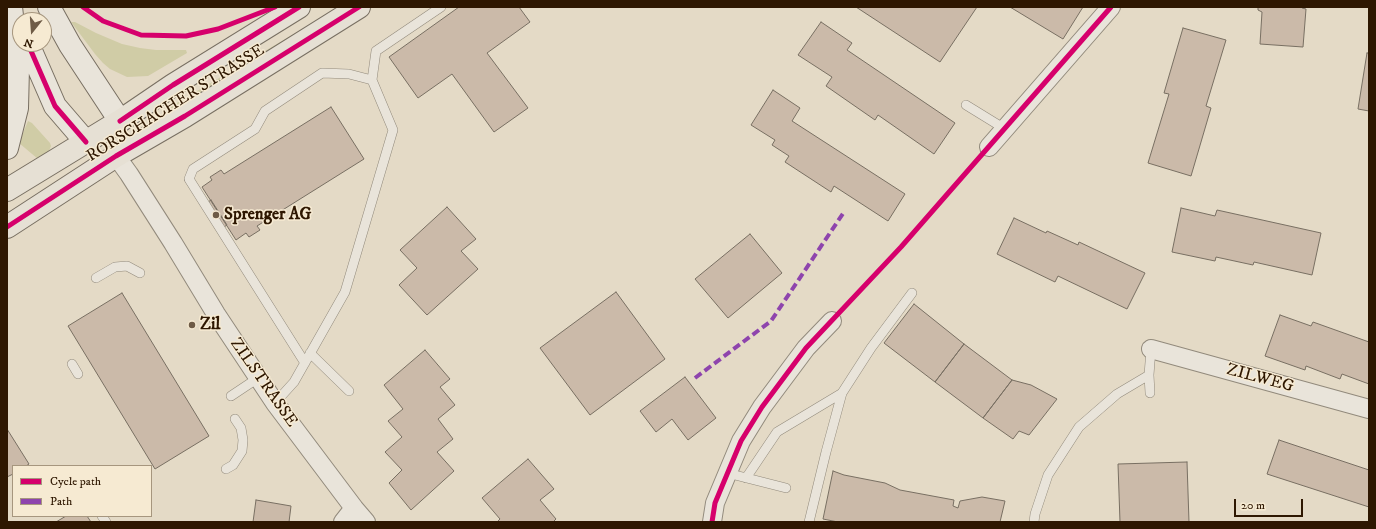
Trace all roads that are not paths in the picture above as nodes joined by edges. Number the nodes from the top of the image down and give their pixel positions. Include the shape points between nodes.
1 (12, 7) edge
2 (49, 7) edge
3 (299, 7) edge
4 (359, 7) edge
5 (440, 7) edge
6 (1111, 7) edge
7 (31, 52) edge
8 (372, 80) junction
9 (966, 106) dead end
10 (120, 121) junction
11 (1005, 128) junction
12 (86, 142) junction
13 (989, 146) dead end
14 (7, 148) edge
15 (116, 156) junction
16 (7, 190) edge
17 (7, 227) edge
18 (140, 273) dead end
19 (96, 278) dead end
20 (912, 293) dead end
21 (832, 321) dead end
22 (1151, 349) joint
23 (310, 353) junction
24 (305, 363) junction
25 (72, 364) dead end
26 (78, 374) dead end
27 (1149, 375) junction
28 (258, 378) junction
29 (349, 391) dead end
30 (842, 393) junction
31 (1150, 393) dead end
32 (231, 396) dead end
33 (275, 403) junction
34 (1369, 409) edge
35 (235, 419) dead end
36 (226, 469) dead end
37 (727, 473) junction
38 (746, 478) junction
39 (786, 488) dead end
40 (354, 508) junction
41 (343, 522) edge
42 (366, 522) edge
43 (712, 522) edge
44 (809, 522) edge
45 (1034, 522) edge

1 - 14 main road via 18,68 17,108
2 - 10 main road via 70,45
3 - 10 main road, RORSCHACHER STRASSE
4 - 15 main road, RORSCHACHER STRASSE
5 - 8 lane via 376,51
6 - 11 street
7 - 12 main road via 55,106
8 - 23 lane via 393,130 345,292
8 - 24 lane via 349,74 322,74 265,111 256,129 193,169 189,179
9 - 11 lane
10 - 12 main road, RORSCHACHER STRASSE
10 - 15 main road
11 - 13 street
12 - 15 main road
12 - 16 main road, RORSCHACHER STRASSE
15 - 17 main road, RORSCHACHER STRASSE
15 - 28 street, ZILSTRASSE
18 - 19 lane via 127,266 115,267
20 - 30 lane via 871,348
21 - 37 street via 806,348 762,407 741,441
22 - 27 lane
22 - 34 street, ZILWEG
23 - 24 lane
23 - 29 lane
24 - 33 lane via 294,382
25 - 26 lane
27 - 31 lane
27 - 45 lane via 1117,394 1079,427 1048,475
28 - 32 lane
28 - 33 street, ZILSTRASSE
30 - 38 lane via 777,432
30 - 44 lane
33 - 40 street, ZILSTRASSE
35 - 36 lane via 241,428 242,451 233,465
37 - 38 lane
37 - 43 street via 715,503
38 - 39 lane
40 - 41 street
40 - 42 street, ZILSTRASSE

